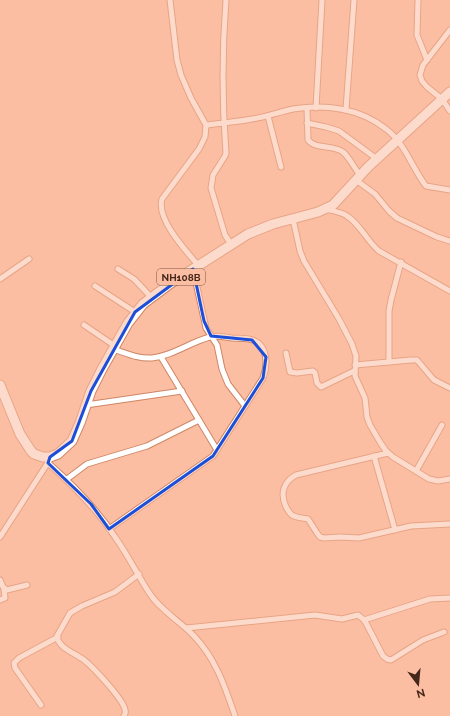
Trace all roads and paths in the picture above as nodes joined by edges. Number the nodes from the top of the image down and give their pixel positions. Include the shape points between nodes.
1 (170, 0) edge
2 (226, 0) edge
3 (322, 0) edge
4 (354, 0) edge
5 (418, 0) edge
6 (450, 30) edge
7 (427, 60) junction
8 (450, 92) edge
9 (442, 99) junction
10 (307, 108) junction
11 (316, 108) junction
12 (346, 109) junction
13 (450, 111) edge
14 (268, 116) junction
15 (223, 122) junction
16 (307, 123) junction
17 (206, 125) junction
18 (398, 140) junction
19 (376, 159) junction
20 (281, 167) dead end
21 (358, 177) junction
22 (450, 190) edge
23 (326, 209) junction
24 (293, 219) junction
25 (450, 241) edge
26 (231, 244) junction
27 (29, 259) dead end
28 (401, 262) junction
29 (196, 267) junction
30 (118, 269) dead end
31 (0, 279) edge
32 (96, 286) dead end
33 (450, 291) edge
34 (152, 297) junction
35 (136, 312) junction
36 (84, 324) dead end
37 (211, 336) junction
38 (114, 347) junction
39 (286, 353) dead end
40 (161, 357) junction
41 (389, 362) junction
42 (355, 365) junction
43 (354, 371) junction
44 (0, 386) edge
45 (450, 388) edge
46 (182, 391) junction
47 (2, 395) edge
48 (86, 405) junction
49 (245, 406) junction
50 (199, 420) junction
51 (442, 425) dead end
52 (217, 450) junction
53 (388, 453) junction
54 (374, 456) junction
55 (49, 460) junction
56 (416, 471) junction
57 (67, 479) junction
58 (450, 479) edge
59 (450, 524) edge
60 (110, 529) junction
61 (395, 530) junction
62 (0, 537) edge
63 (139, 574) junction
64 (0, 580) edge
65 (27, 585) dead end
66 (4, 589) junction
67 (450, 598) edge
68 (0, 600) edge
69 (364, 620) junction
70 (186, 628) junction
71 (444, 632) dead end
72 (58, 637) junction
73 (41, 705) dead end
74 (124, 716) edge
75 (235, 716) edge

1 - 17 street via 181,75
2 - 15 street via 223,38
3 - 11 street
4 - 12 street
5 - 7 street via 417,35
6 - 7 street
7 - 9 street via 420,76 427,87
8 - 9 highway, NH108B
9 - 13 street
9 - 18 highway, NH108B
10 - 11 street
10 - 14 street
10 - 16 street
11 - 12 street
12 - 18 street via 378,123
14 - 15 street
14 - 20 street
15 - 17 street
15 - 26 street via 226,153 213,174 211,188 225,235
16 - 19 street via 339,131
16 - 21 street via 310,143 343,152
17 - 29 street via 205,137 199,148 160,204 172,231
18 - 19 highway, NH108B
18 - 22 street via 426,186
19 - 21 highway, NH108B
21 - 23 highway, NH108B via 339,199
21 - 25 street via 397,218
23 - 24 highway, NH108B
23 - 28 street via 346,216 375,247
24 - 26 highway, NH108B via 248,234
24 - 42 street via 300,252 352,344 356,356
26 - 29 highway, NH108B
27 - 31 street
28 - 33 street
28 - 41 street via 389,311
29 - 34 highway, NH108B
29 - 37 street via 204,321
30 - 34 street
32 - 35 street
34 - 35 highway, NH108B
35 - 38 highway, NH108B
36 - 38 street
37 - 40 street
37 - 49 street via 217,345 228,384
37 - 49 street via 252,340 263,349 266,369
38 - 40 street via 138,357
38 - 48 highway, NH108B via 91,390
39 - 43 street via 290,372 313,371 321,387
40 - 46 street
41 - 42 street
41 - 45 street via 417,360 434,380
42 - 43 street
43 - 53 street via 365,398 370,425
44 - 47 highway
46 - 48 street
46 - 50 street
47 - 55 highway via 27,446 34,454
48 - 55 highway, NH108B via 72,441
49 - 52 street
50 - 52 street
50 - 57 street via 147,446 88,464
51 - 56 street
52 - 60 street via 205,463
53 - 54 street
53 - 56 street
54 - 61 street
54 - 61 street via 296,475 285,484 284,502 292,515 308,519 320,537 359,538
55 - 57 street
55 - 62 street
56 - 58 street via 433,480
57 - 60 street
59 - 61 street via 411,526
60 - 63 street
63 - 70 street via 150,595
63 - 72 street via 114,592 70,613
64 - 66 street
65 - 66 street
66 - 68 street via 5,598
67 - 69 street via 422,601
69 - 70 street via 358,615 342,619 315,616
69 - 71 street via 380,652 391,660 423,640
70 - 75 street via 215,663
72 - 73 street via 16,659 14,663 14,668
72 - 74 street via 60,644 84,659 123,703

